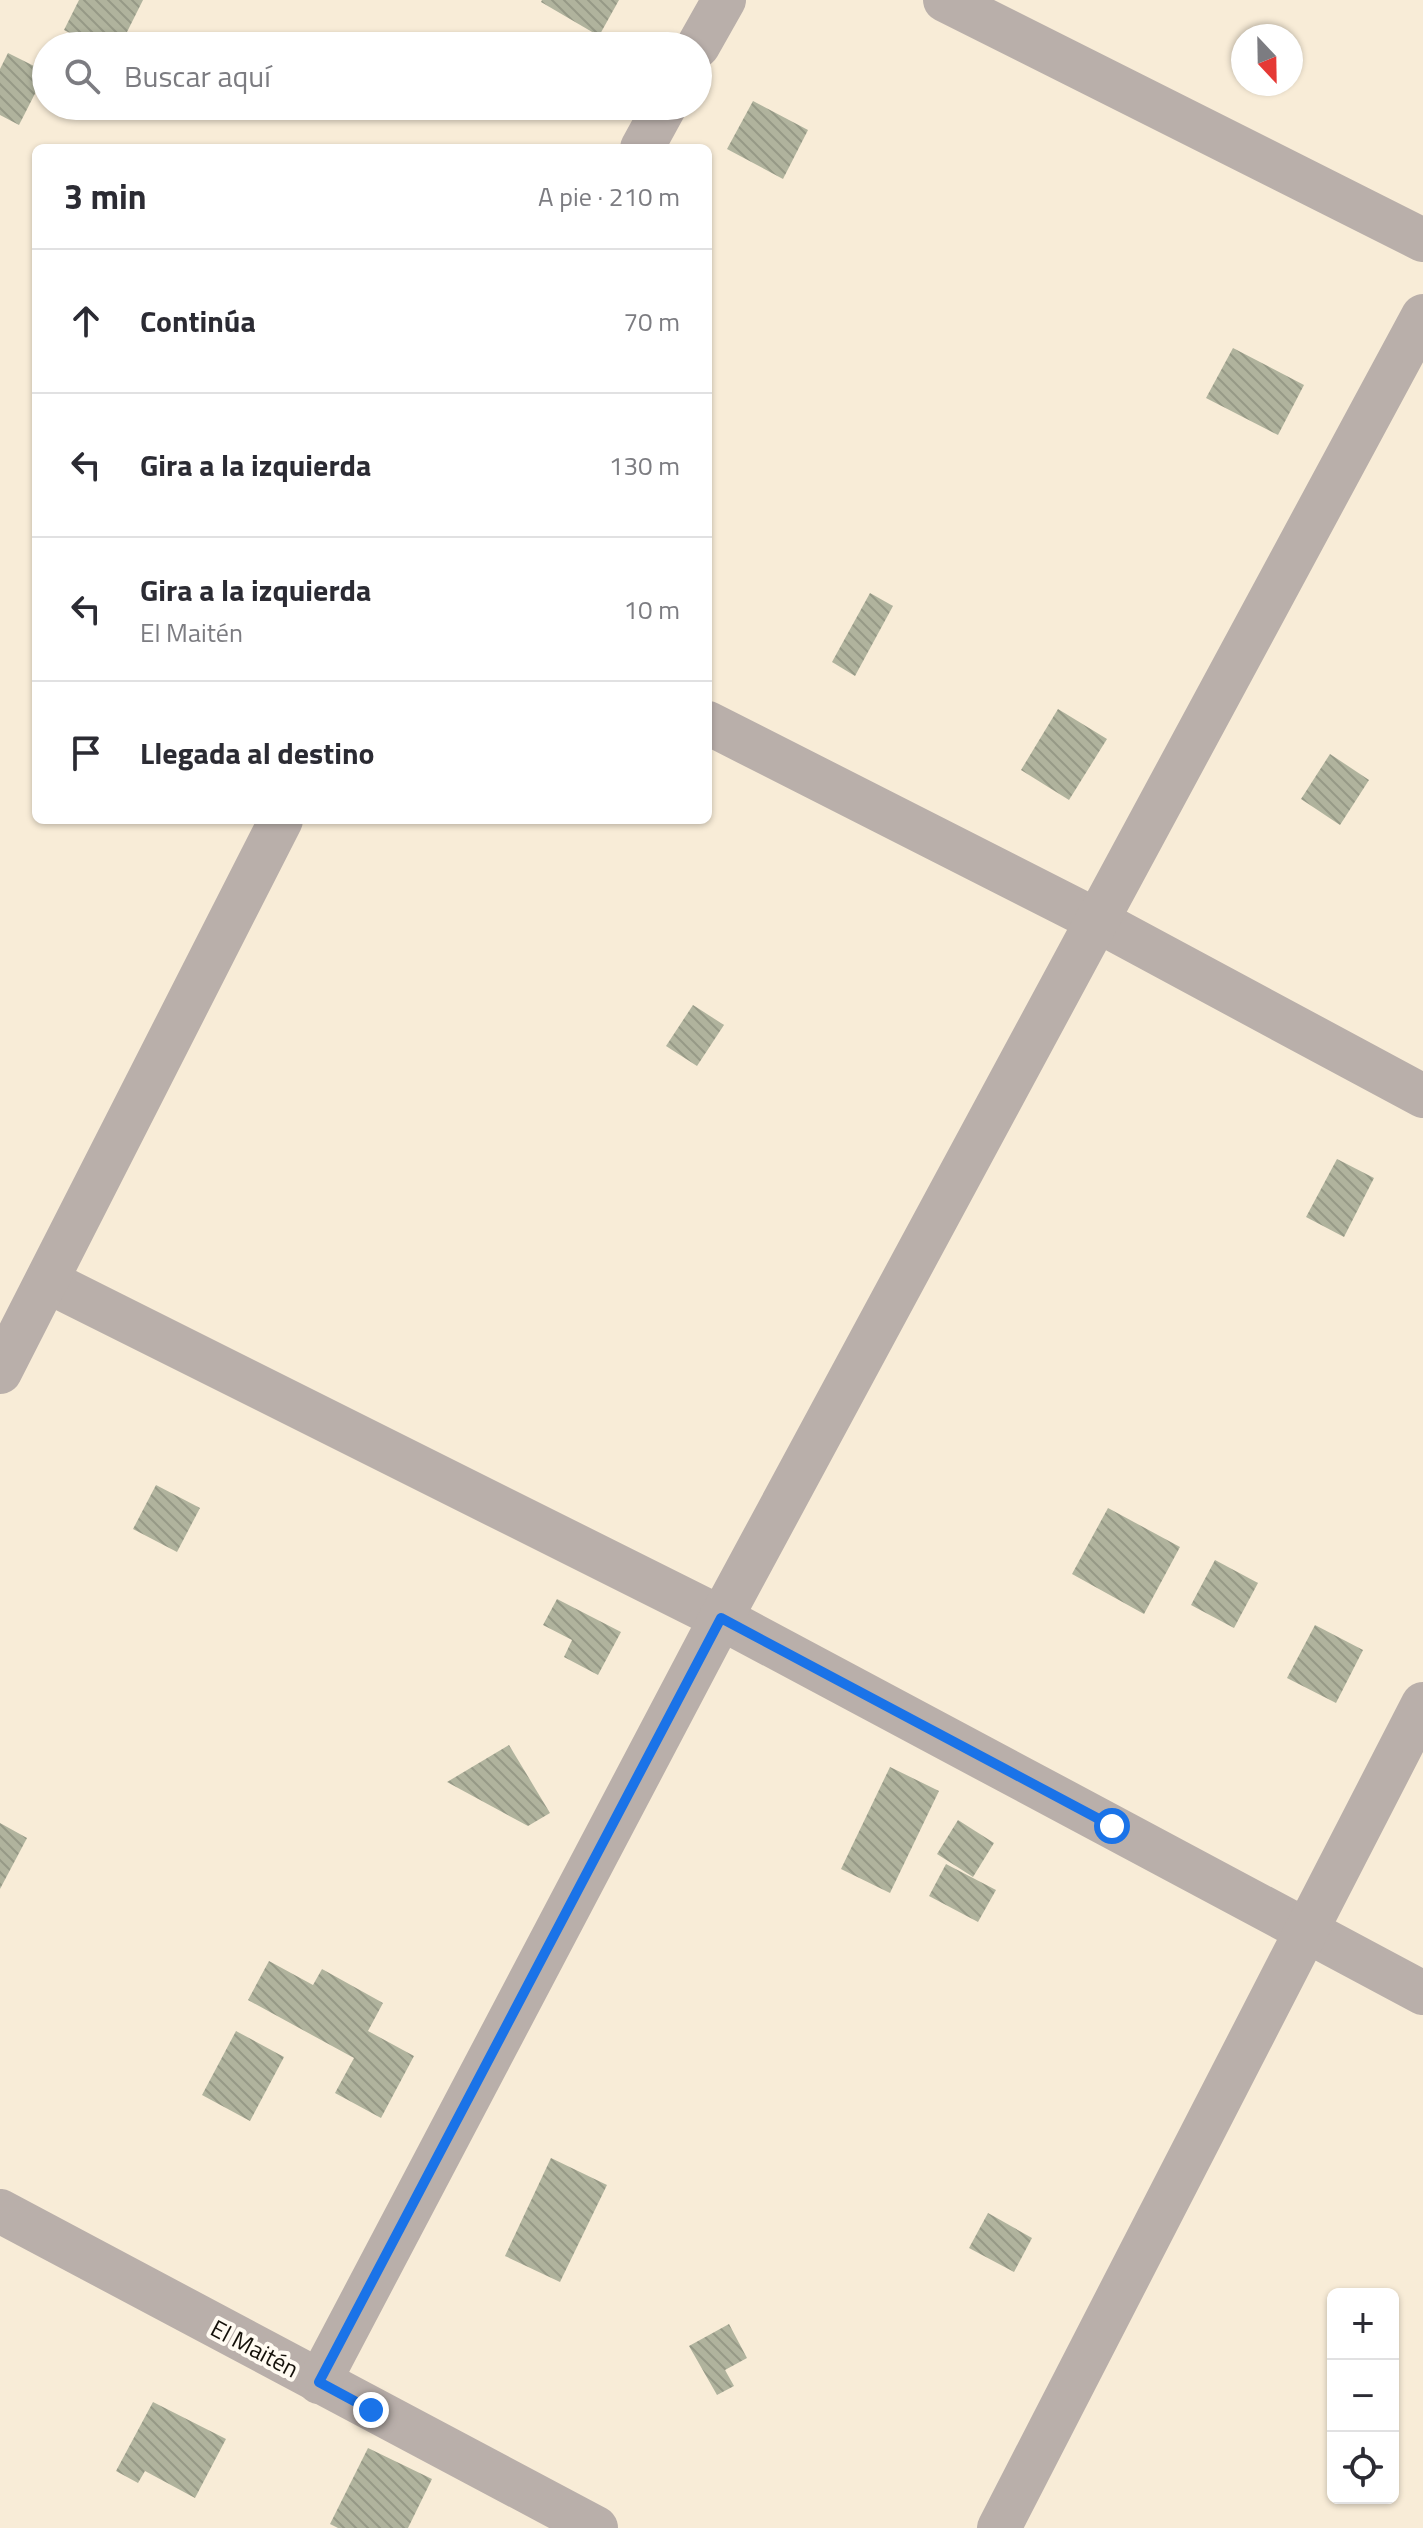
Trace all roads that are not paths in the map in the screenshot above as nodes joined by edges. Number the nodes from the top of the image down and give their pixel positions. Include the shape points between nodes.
1 (724, 0) edge
2 (945, 0) edge
3 (706, 32) edge
4 (657, 120) edge
5 (644, 144) edge
6 (1423, 240) edge
7 (1423, 316) edge
8 (712, 725) edge
9 (279, 824) edge
10 (1096, 920) junction
11 (1423, 1096) edge
12 (47, 1281) junction
13 (0, 1372) edge
14 (721, 1618) junction
15 (1423, 1704) edge
16 (1308, 1930) junction
17 (1423, 1993) edge
18 (0, 2211) edge
19 (319, 2382) junction
20 (547, 2517) edge
21 (998, 2526) edge
22 (596, 2528) edge

1 - 3 street
2 - 6 street
4 - 5 street
7 - 10 street
8 - 10 street
9 - 12 street
10 - 11 street
10 - 14 street
12 - 13 street
12 - 14 street
14 - 16 street
14 - 19 street
15 - 16 street
16 - 17 street
16 - 21 street
18 - 19 street, El Maitén
19 - 20 street, El Maitén
20 - 22 street, El Maitén

